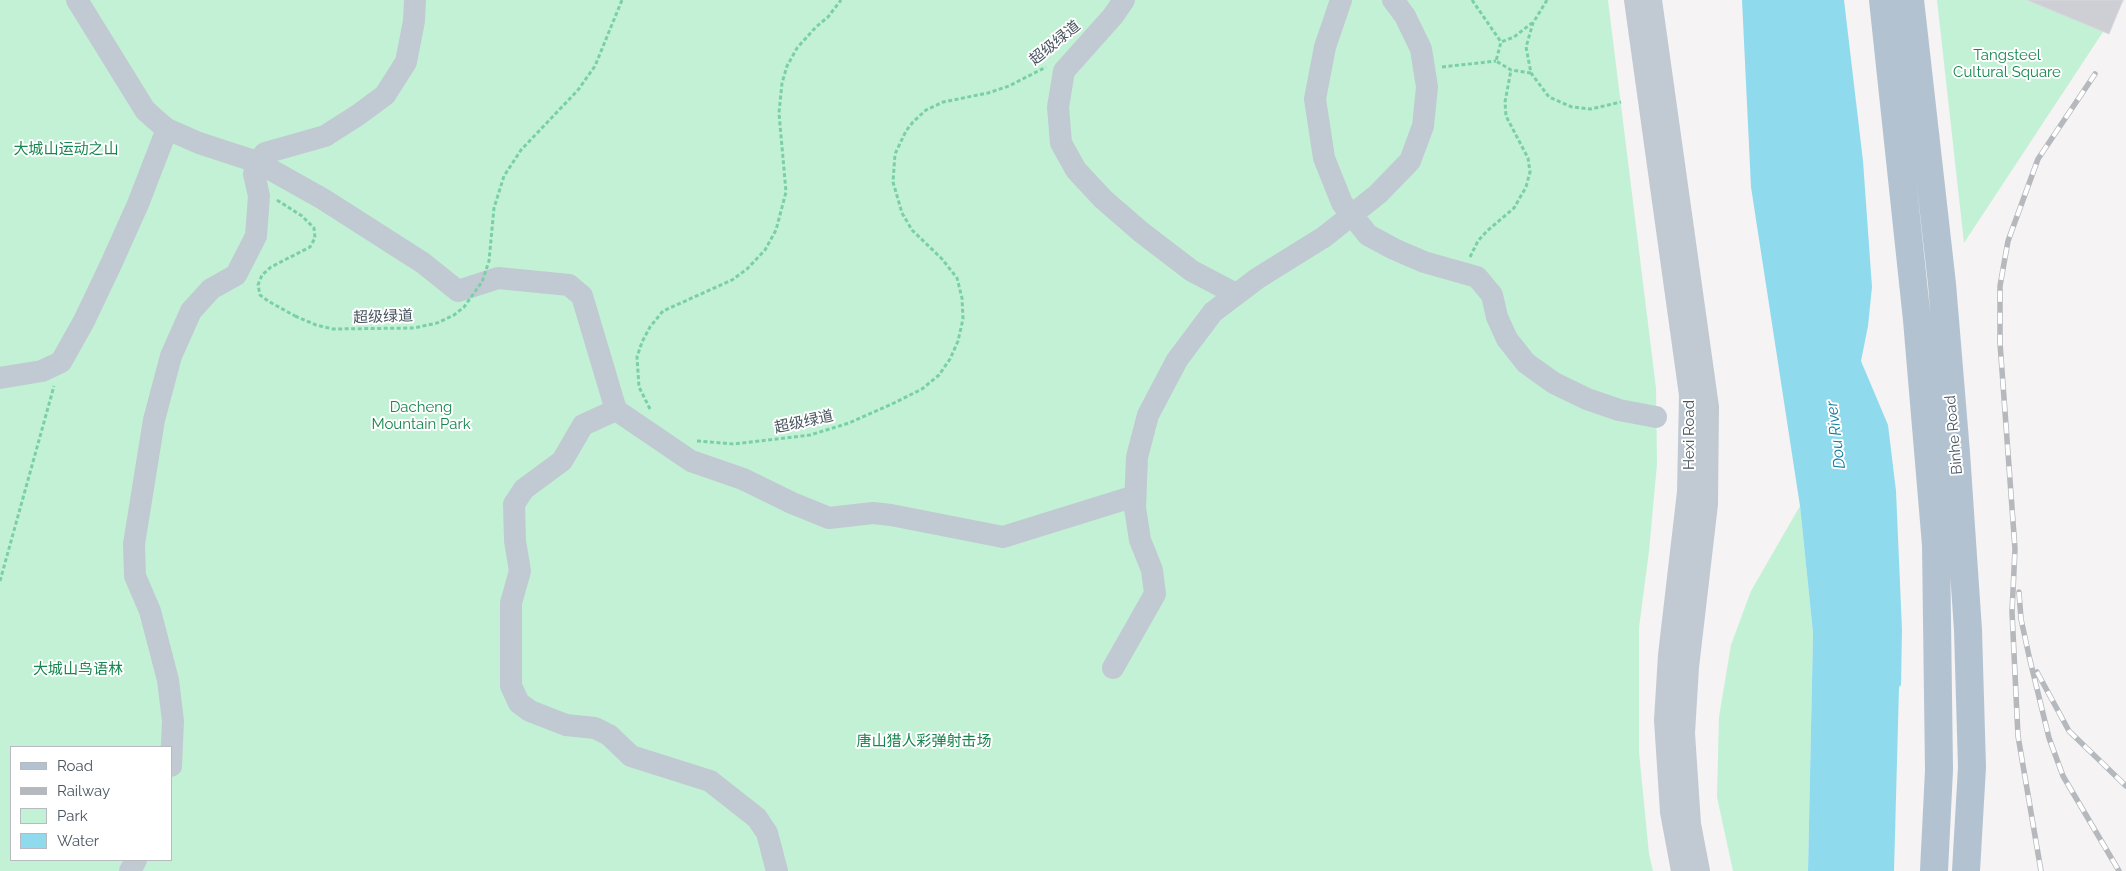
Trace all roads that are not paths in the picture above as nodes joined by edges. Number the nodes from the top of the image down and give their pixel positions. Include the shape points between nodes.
1 (77, 0) edge
2 (415, 0) edge
3 (1124, 0) edge
4 (1342, 0) edge
5 (1393, 0) edge
6 (1635, 0) edge
7 (1651, 0) edge
8 (1882, 0) edge
9 (1910, 0) edge
10 (167, 129) junction
11 (257, 162) junction
12 (1236, 294) junction
13 (0, 378) edge
14 (616, 410) junction
15 (1656, 417) dead end
16 (1135, 496) junction
17 (1112, 668) dead end
18 (172, 746) edge
19 (777, 871) edge
20 (1682, 871) edge
21 (1699, 871) edge
22 (1934, 871) edge
23 (1966, 871) edge

1 - 10 street via 145,110
2 - 11 street via 406,62 386,94 326,136 265,153
3 - 12 street via 1064,71 1058,107 1061,144 1076,170 1141,232 1192,271
4 - 15 street via 1325,47 1315,99 1324,158 1342,203 1368,235 1424,262 1477,277 1492,295 1507,339 1526,363 1554,383 1587,400
5 - 12 street via 1421,49 1427,87 1423,126 1410,161 1378,194 1324,237
6 - 20 street, Hexi Road via 1690,395 1688,492 1669,655 1665,720 1671,812
7 - 21 street, Hexi Road via 1708,407 1707,504 1688,667 1684,732 1690,824
8 - 22 main road, Binhe Road via 1917,320 1936,546 1939,770
9 - 23 main road, Binhe Road via 1942,284 1968,630 1972,767
10 - 11 street
10 - 13 street via 112,262 61,362 42,371
11 - 14 street via 323,199 423,263 458,291 498,278 569,285 582,296
11 - 18 street via 254,174 259,196 256,236 236,275 211,289 191,311 172,356 154,420 134,544 134,576 150,611 168,680 173,722
12 - 16 street via 1213,312 1177,360 1148,415 1137,457
14 - 16 street via 691,461 742,479 829,518 872,513 1003,537
14 - 19 street via 583,425 562,461 524,489 514,504 520,572 511,603 511,686 519,703 530,711 566,725 595,728 609,735 631,756 710,781 757,818 767,833
16 - 17 street via 1140,540 1152,570 1155,594

